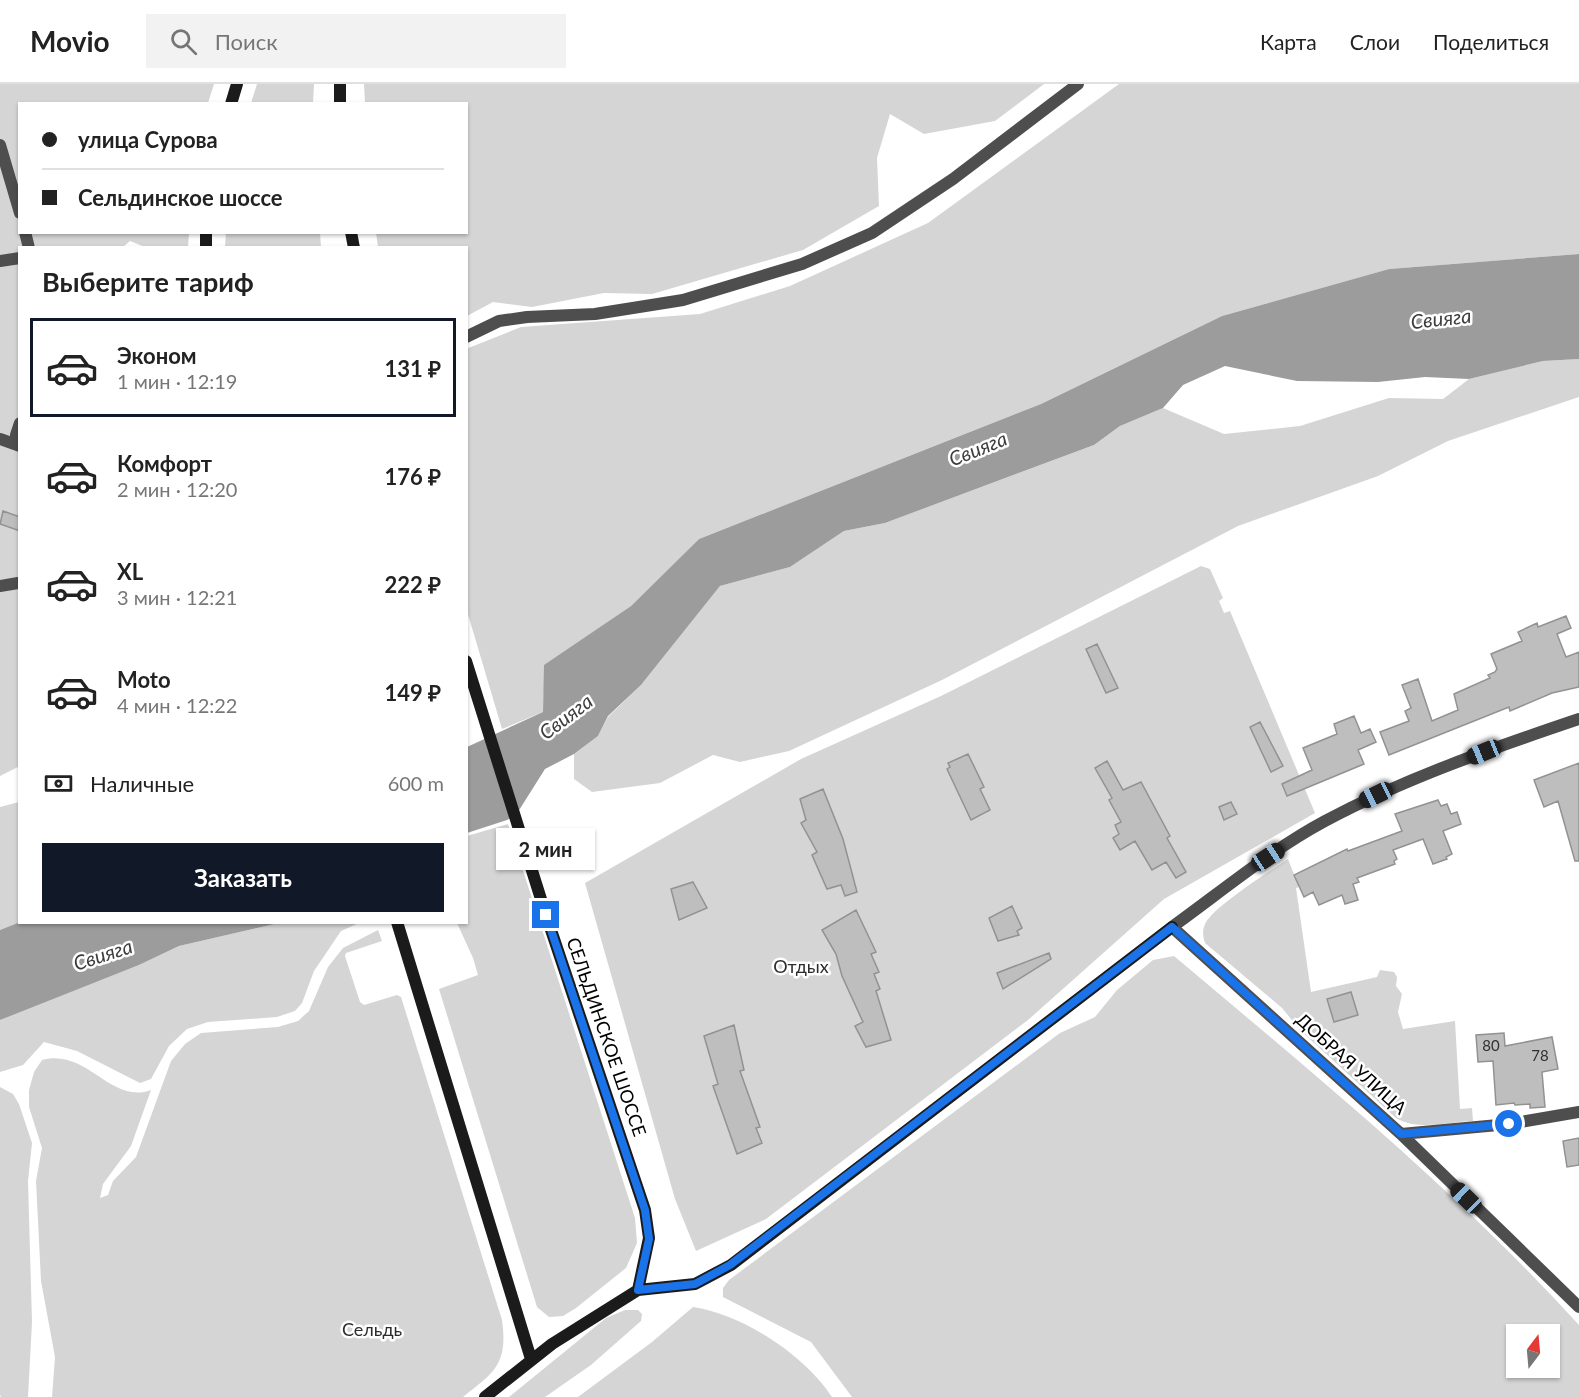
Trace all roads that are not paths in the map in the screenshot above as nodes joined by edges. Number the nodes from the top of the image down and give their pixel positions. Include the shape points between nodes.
1 (237, 84) edge
2 (340, 84) edge
3 (1078, 84) edge
4 (232, 102) edge
5 (340, 102) edge
6 (0, 145) edge
7 (18, 206) edge
8 (18, 258) edge
9 (0, 261) edge
10 (468, 336) edge
11 (0, 439) edge
12 (18, 444) edge
13 (18, 583) dead end
14 (0, 586) edge
15 (468, 667) edge
16 (1579, 720) edge
17 (398, 924) edge
18 (1172, 927) junction
19 (1579, 1112) edge
20 (1401, 1134) junction
21 (638, 1290) junction
22 (1578, 1306) edge
23 (531, 1359) junction
24 (484, 1397) edge

1 - 4 main road
2 - 5 main road
3 - 10 street via 953,179 881,227 802,264 683,300 594,314 499,321
6 - 7 street
8 - 9 street
11 - 12 street
13 - 14 street
15 - 21 main road, СЕЛЬДИНСКОЕ ШОССЕ via 645,1210 649,1239
16 - 18 street via 1376,795 1268,857
17 - 23 main road
18 - 20 street, ДОБРАЯ УЛИЦА
18 - 21 main road via 730,1265 695,1284
19 - 20 street via 1509,1124
20 - 22 street, ДОБРАЯ УЛИЦА
21 - 23 main road
23 - 24 main road

